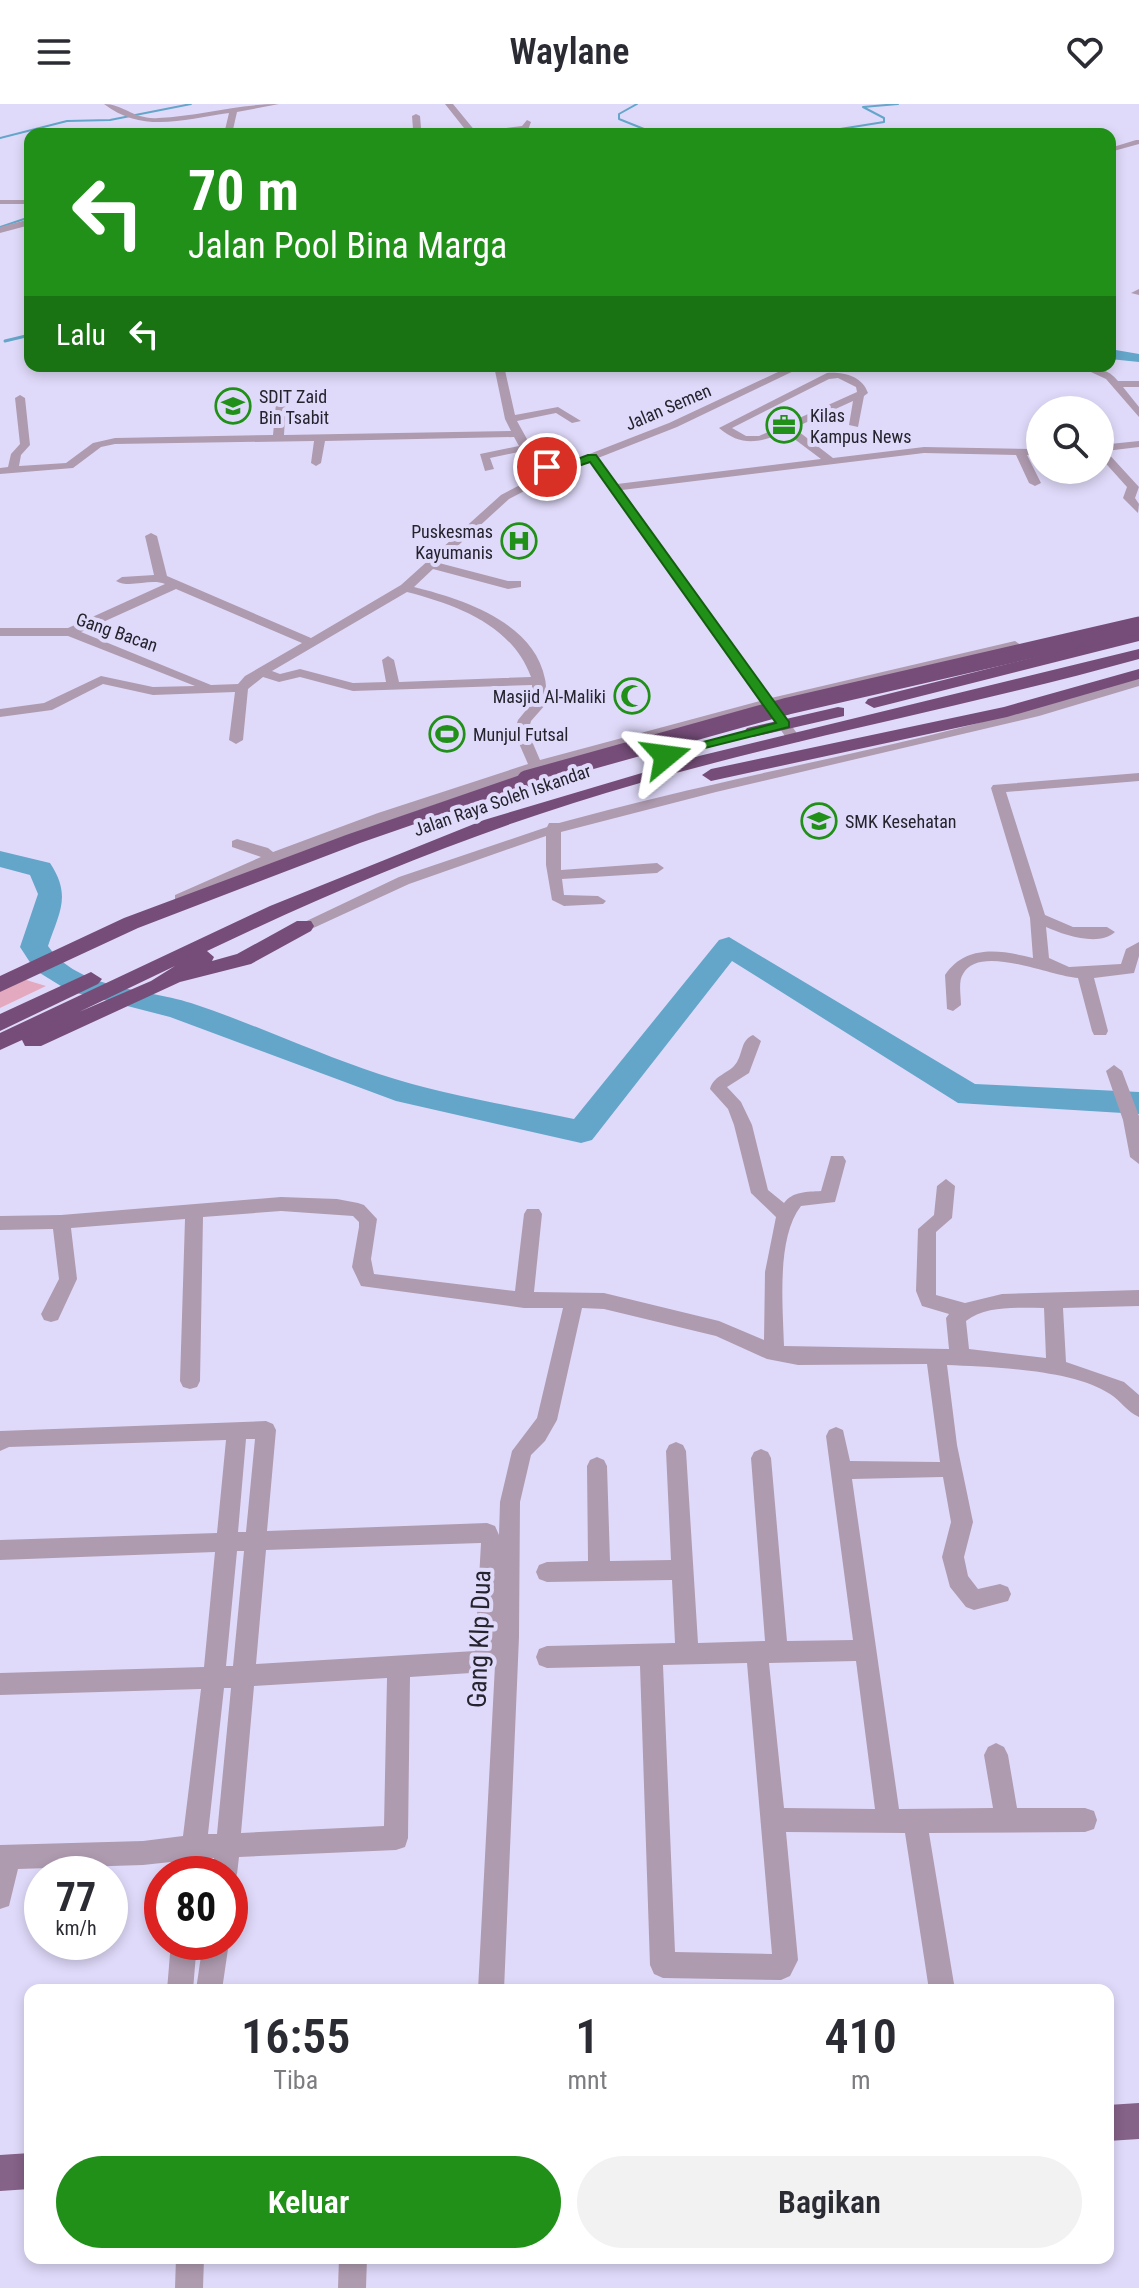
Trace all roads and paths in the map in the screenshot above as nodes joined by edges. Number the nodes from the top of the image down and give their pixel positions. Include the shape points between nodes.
1 (108, 104) edge
2 (449, 104) edge
3 (274, 105) edge
4 (129, 112) edge
5 (233, 112) junction
6 (416, 116) dead end
7 (527, 122) dead end
8 (229, 128) edge
9 (418, 128) edge
10 (470, 128) edge
11 (525, 128) edge
12 (1139, 142) edge
13 (1116, 148) edge
14 (0, 202) edge
15 (24, 202) edge
16 (24, 224) edge
17 (0, 230) edge
18 (500, 372) edge
19 (786, 372) edge
20 (1099, 372) edge
21 (1115, 384) junction
22 (1139, 384) edge
23 (859, 395) junction
24 (20, 398) dead end
25 (281, 403) dead end
26 (1139, 414) edge
27 (510, 419) junction
28 (576, 421) dead end
29 (854, 425) dead end
30 (787, 428) junction
31 (515, 434) junction
32 (278, 438) junction
33 (320, 438) junction
34 (1139, 444) edge
35 (524, 448) junction
36 (1114, 448) edge
37 (1026, 453) edge
38 (1021, 454) junction
39 (592, 457) junction
40 (830, 461) junction
41 (316, 463) dead end
42 (1026, 464) edge
43 (1114, 466) edge
44 (489, 469) dead end
45 (13, 470) junction
46 (0, 471) edge
47 (555, 471) junction
48 (614, 488) junction
49 (1138, 510) edge
50 (151, 536) dead end
51 (433, 565) junction
52 (161, 578) junction
53 (122, 581) dead end
54 (176, 584) junction
55 (517, 584) dead end
56 (405, 588) junction
57 (1139, 625) edge
58 (3, 629) edge
59 (70, 632) junction
60 (1139, 636) edge
61 (309, 642) junction
62 (1139, 654) edge
63 (1049, 659) junction
64 (388, 660) dead end
65 (261, 672) junction
66 (1139, 674) edge
67 (538, 681) junction
68 (1139, 682) edge
69 (393, 684) junction
70 (212, 688) junction
71 (242, 688) junction
72 (769, 700) junction
73 (0, 713) edge
74 (789, 732) junction
75 (236, 740) dead end
76 (531, 772) junction
77 (1139, 777) edge
78 (554, 826) junction
79 (237, 844) dead end
80 (272, 859) junction
81 (657, 868) dead end
82 (554, 875) junction
83 (598, 901) dead end
84 (1038, 918) junction
85 (129, 924) junction
86 (304, 926) joint
87 (1107, 932) dead end
88 (1139, 947) edge
89 (1045, 966) junction
90 (157, 972) junction
91 (1084, 972) junction
92 (9, 981) edge
93 (953, 1005) dead end
94 (74, 1007) junction
95 (0, 1023) edge
96 (1100, 1031) dead end
97 (753, 1041) dead end
98 (0, 1042) edge
99 (0, 1052) edge
100 (1117, 1078) dead end
101 (1139, 1157) edge
102 (837, 1161) dead end
103 (946, 1186) dead end
104 (194, 1213) junction
105 (533, 1214) dead end
106 (785, 1214) junction
107 (61, 1222) junction
108 (0, 1223) edge
109 (1139, 1298) edge
110 (524, 1300) junction
111 (1053, 1301) junction
112 (574, 1303) junction
113 (964, 1310) junction
114 (51, 1314) dead end
115 (774, 1353) junction
116 (960, 1356) junction
117 (936, 1358) junction
118 (1056, 1366) junction
119 (190, 1381) dead end
120 (1138, 1402) edge
121 (237, 1432) junction
122 (836, 1436) dead end
123 (0, 1442) edge
124 (676, 1451) dead end
125 (761, 1458) dead end
126 (597, 1466) dead end
127 (841, 1470) junction
128 (938, 1470) dead end
129 (256, 1541) junction
130 (227, 1544) junction
131 (0, 1550) edge
132 (682, 1570) junction
133 (599, 1571) junction
134 (547, 1572) dead end
135 (1000, 1594) dead end
136 (865, 1650) junction
137 (767, 1652) junction
138 (651, 1654) junction
139 (687, 1654) junction
140 (547, 1657) dead end
141 (399, 1669) junction
142 (243, 1676) junction
143 (214, 1678) junction
144 (0, 1684) edge
145 (996, 1755) dead end
146 (773, 1820) junction
147 (1007, 1820) junction
148 (1085, 1820) dead end
149 (889, 1821) junction
150 (915, 1821) junction
151 (229, 1846) junction
152 (194, 1847) junction
153 (193, 1856) edge
154 (228, 1856) edge
155 (4, 1857) edge
156 (0, 1897) edge
157 (182, 1960) edge
158 (213, 1960) edge
159 (180, 1984) edge
160 (210, 1984) edge
161 (491, 1984) edge
162 (941, 1984) edge
163 (1139, 2121) edge
164 (1114, 2123) edge
165 (24, 2171) edge
166 (0, 2173) edge
167 (190, 2264) edge
168 (353, 2264) edge
169 (189, 2288) edge
170 (352, 2288) edge

1 - 4 street
2 - 10 street
3 - 4 street via 151,119
3 - 5 street
4 - 5 street via 165,121
5 - 8 street
6 - 9 street
7 - 11 street
12 - 13 street
14 - 15 street
16 - 17 street
18 - 27 street
19 - 39 street, Jalan Semen
20 - 21 street
21 - 22 street
21 - 26 street
23 - 29 street
23 - 30 street
23 - 30 street via 864,390 860,385 840,375 827,376 724,428 752,440
24 - 45 street via 25,445 16,454
25 - 32 street
27 - 28 street via 558,410
27 - 31 street
30 - 40 street
31 - 33 street
31 - 35 street
32 - 33 street
32 - 45 street via 115,441 97,445 69,466
33 - 41 street
34 - 36 street
35 - 44 street via 484,456
35 - 47 street
37 - 38 street
38 - 40 street via 924,450
38 - 42 street
39 - 47 street, Jalan Semen
39 - 48 street
40 - 48 street
43 - 49 street via 1134,489 1129,498
45 - 46 street
47 - 51 street, Jalan Semen via 505,497
48 - 72 street
50 - 52 street
51 - 55 street
51 - 56 street, Jalan Semen
52 - 53 street
52 - 54 street
54 - 59 street
54 - 61 street
56 - 61 street, Jalan Semen
56 - 67 street via 456,602 499,625 518,643
57 - 76 highway, bridge
58 - 59 street, Gang Bacan
59 - 70 street, Gang Bacan
60 - 63 highway, Jalan Raya Soleh Iskandar
61 - 65 street, Jalan Semen
62 - 74 highway, Jalan Raya Soleh Iskandar
63 - 72 street via 1035,641
63 - 74 highway, Jalan Raya Soleh Iskandar
64 - 69 street
65 - 69 street via 279,678 300,673 353,687
65 - 71 street, Jalan Semen
66 - 90 highway via 1007,712 574,809 413,863 206,956
67 - 69 street
67 - 76 street via 539,704 521,722 519,733
68 - 78 street via 1056,708
70 - 71 street
70 - 73 street via 153,691 101,680 47,707
71 - 75 street
72 - 74 street
72 - 76 street
74 - 90 highway, Jalan Raya Soleh Iskandar via 477,830 339,884
76 - 80 street
76 - 85 highway
77 - 84 street via 998,788
78 - 82 street
78 - 86 street via 357,899
79 - 80 street
80 - 85 street
81 - 82 street
82 - 83 street via 557,897
84 - 87 street via 1059,929
84 - 89 street
85 - 92 highway
86 - 90 highway via 244,959
88 - 91 street via 1128,969
89 - 91 street
89 - 93 street via 1010,957 974,958 953,975
90 - 94 highway
90 - 94 highway, Jalan Raya Soleh Iskandar
91 - 96 street
94 - 95 highway, Jalan Raya Soleh Iskandar
94 - 98 highway, Jalan Raya Soleh Iskandar
94 - 99 highway
97 - 106 street via 743,1069 718,1089 735,1106 743,1125 760,1193
100 - 101 street
102 - 106 street via 829,1197 796,1200
103 - 113 street via 943,1218 927,1229 925,1291 929,1301
104 - 107 street
104 - 110 street via 281,1204 358,1210 370,1226 362,1261 368,1281
104 - 119 street
105 - 110 street
106 - 115 street via 772,1304
107 - 108 street
107 - 114 street via 68,1279
109 - 111 street
110 - 112 street
111 - 113 street
111 - 118 street
112 - 115 street via 604,1301 658,1312 719,1329
112 - 161 street, Gang Klp Dua via 547,1420 522,1451 510,1502
113 - 116 street via 956,1318
115 - 117 street
116 - 117 street
116 - 118 street
117 - 135 street via 962,1522 953,1549 955,1568 974,1600
118 - 120 street
121 - 123 street
121 - 129 street via 266,1430
121 - 130 street
122 - 127 street
124 - 132 street
125 - 137 street
126 - 133 street
127 - 128 street
127 - 136 street
129 - 130 street
129 - 141 street via 491,1536 486,1661
129 - 142 street
130 - 131 street
130 - 143 street
132 - 133 street
132 - 139 street
133 - 134 street
136 - 137 street
136 - 149 street
137 - 139 street
137 - 146 street
138 - 139 street
138 - 140 street
138 - 146 street via 663,1965 781,1967 785,1960
141 - 142 street
141 - 151 street via 396,1838
142 - 143 street
142 - 151 street
143 - 144 street
143 - 152 street
145 - 147 street
146 - 149 street
147 - 148 street
147 - 150 street
149 - 150 street
150 - 162 street
151 - 152 street
151 - 154 street
152 - 153 street
152 - 155 street
155 - 156 street
157 - 159 street
158 - 160 street
163 - 164 main road
165 - 166 main road
167 - 169 street
168 - 170 street

